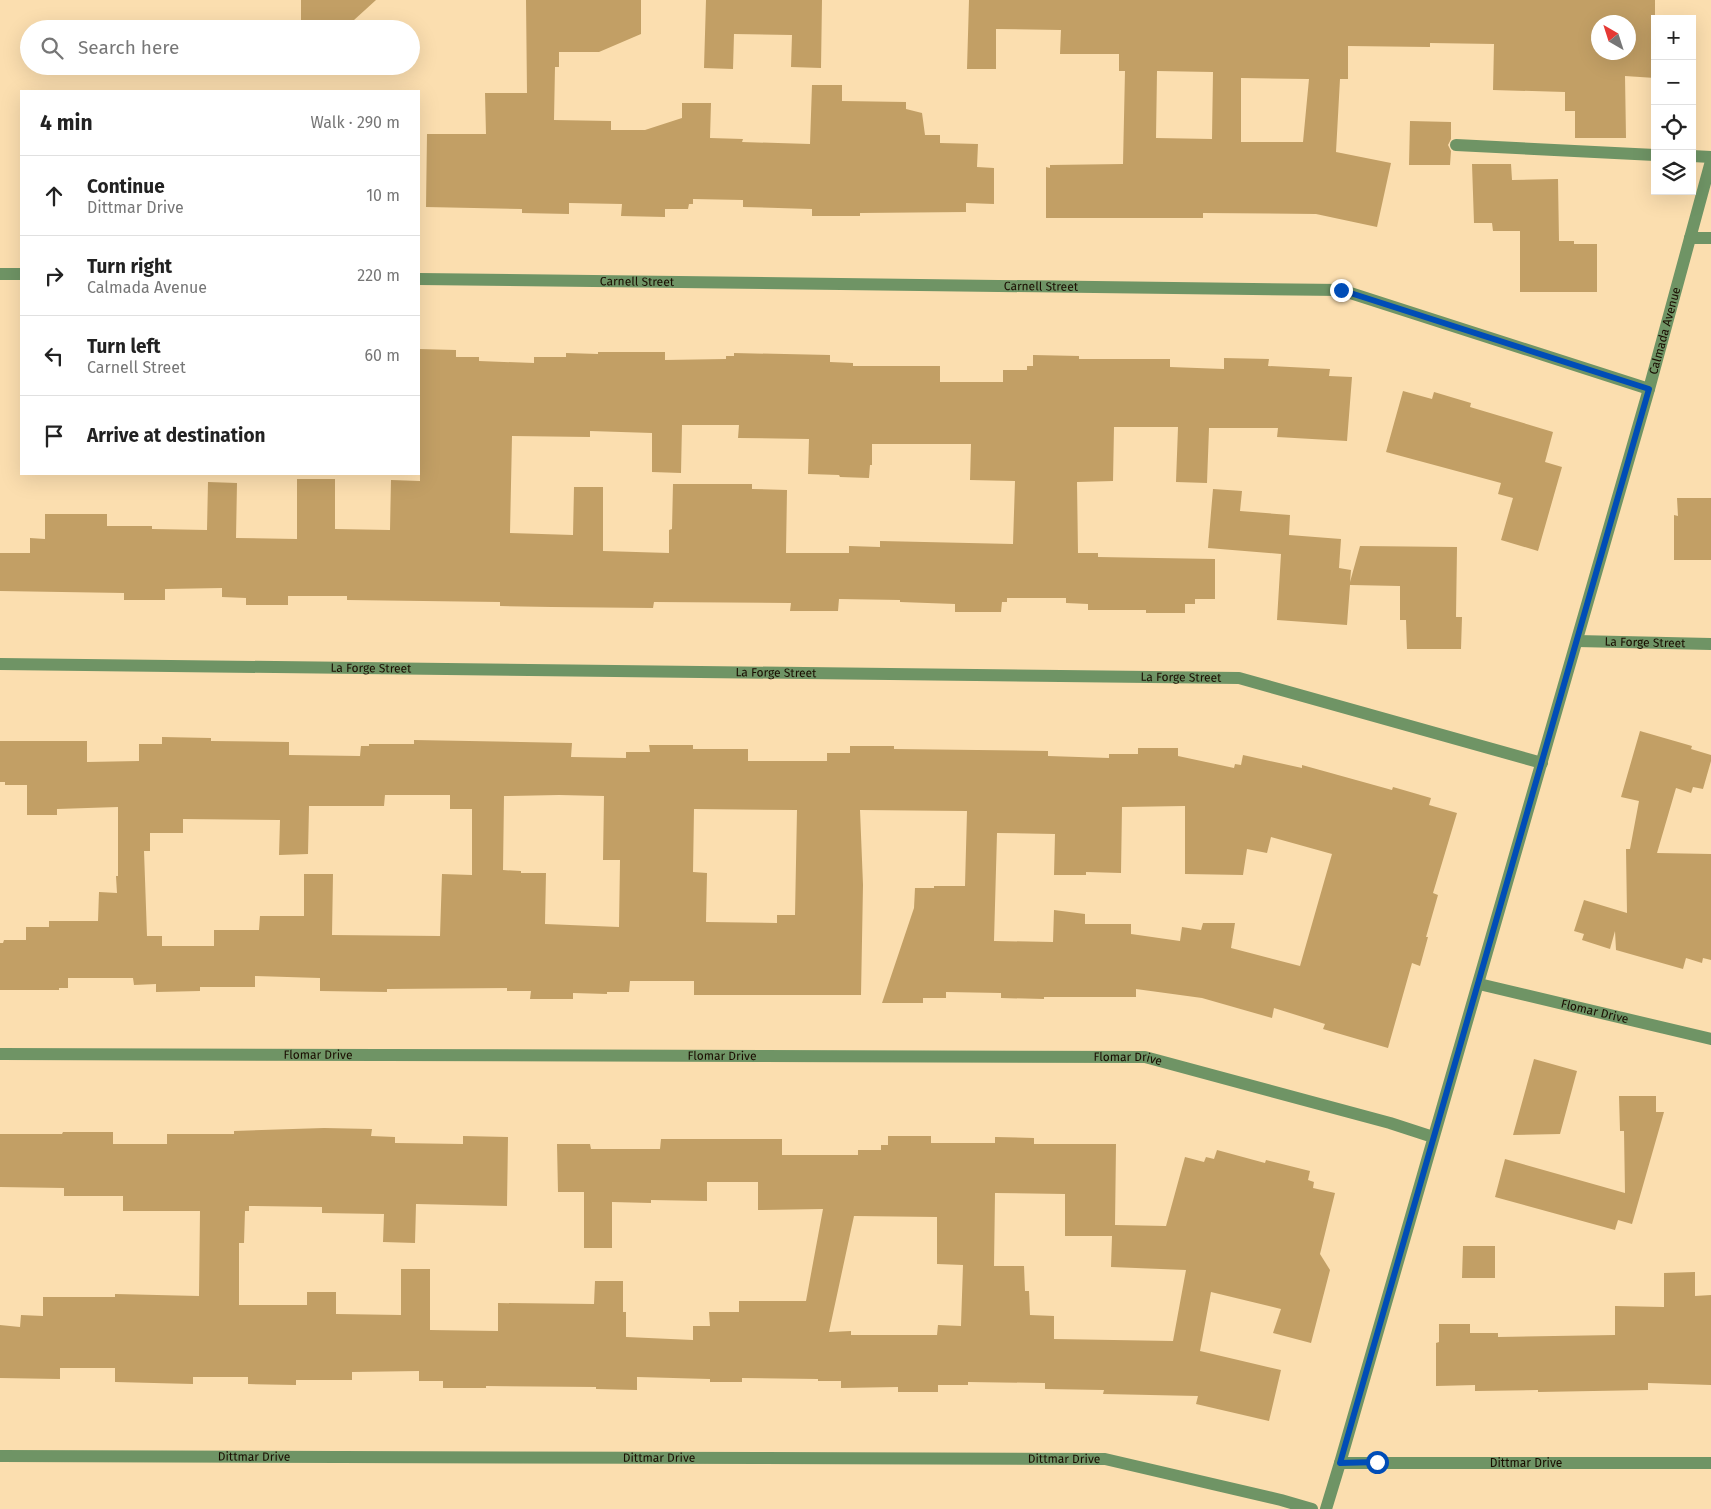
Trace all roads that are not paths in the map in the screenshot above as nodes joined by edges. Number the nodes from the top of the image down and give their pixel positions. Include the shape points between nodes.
1 (1456, 145) dead end
2 (1651, 155) edge
3 (1696, 156) edge
4 (1711, 157) edge
5 (1711, 162) edge
6 (1690, 238) junction
7 (1711, 238) edge
8 (0, 274) edge
9 (20, 274) edge
10 (420, 279) edge
11 (1649, 389) junction
12 (1577, 641) junction
13 (1711, 644) edge
14 (0, 664) edge
15 (1542, 763) junction
16 (1479, 984) junction
17 (1711, 1039) edge
18 (0, 1054) edge
19 (1433, 1137) junction
20 (0, 1456) edge
21 (1340, 1463) junction
22 (1711, 1463) edge
23 (1312, 1509) edge
24 (1326, 1509) edge

1 - 2 street
3 - 4 street
5 - 6 street, Calmada Avenue
6 - 7 street
6 - 11 street, Calmada Avenue
8 - 9 street
10 - 11 street, Carnell Street via 1341,290
11 - 12 street, Calmada Avenue
12 - 13 street, La Forge Street
12 - 15 street, Calmada Avenue
14 - 15 street, La Forge Street via 1239,678
15 - 16 street, Calmada Avenue
16 - 17 street, Flomar Drive
16 - 19 street, Calmada Avenue
18 - 19 street, Flomar Drive via 1145,1057
19 - 21 street, Calmada Avenue
20 - 23 street, Dittmar Drive via 1105,1459
21 - 22 street, Dittmar Drive
21 - 24 street, Calmada Avenue

